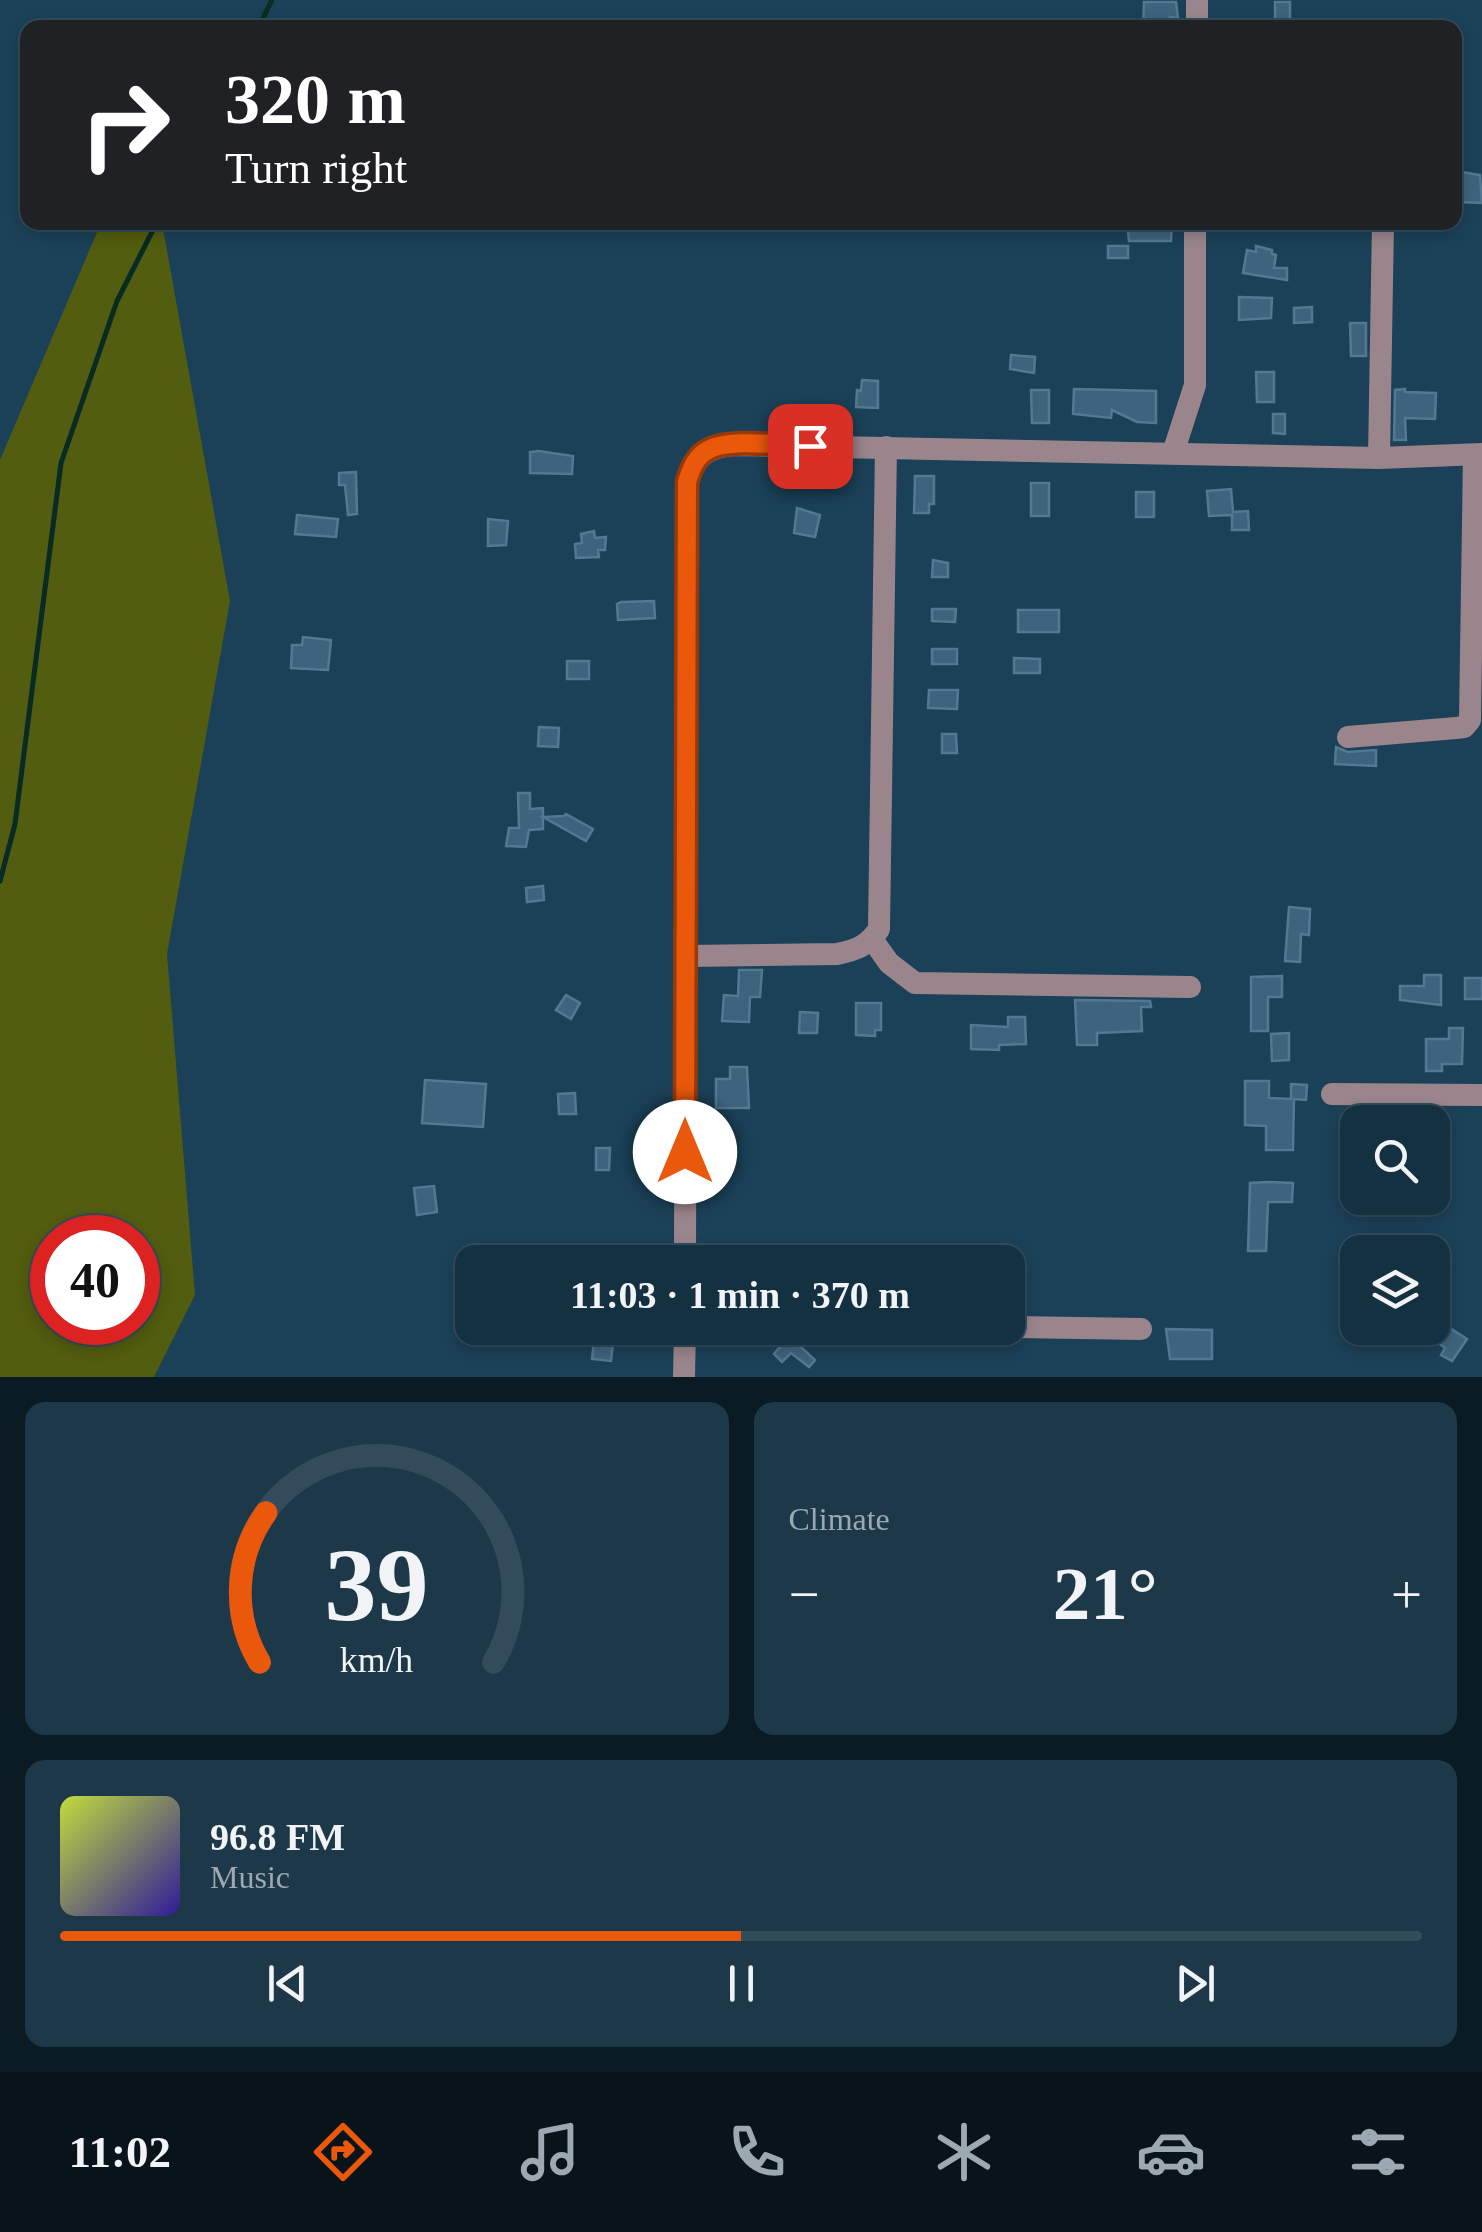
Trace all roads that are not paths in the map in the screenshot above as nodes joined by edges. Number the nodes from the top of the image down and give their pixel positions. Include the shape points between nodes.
1 (1195, 230) edge
2 (1383, 230) edge
3 (886, 447) junction
4 (1174, 453) junction
5 (1478, 454) edge
6 (1380, 458) junction
7 (1348, 736) dead end
8 (872, 940) junction
9 (685, 956) junction
10 (1190, 986) dead end
11 (1332, 1094) dead end
12 (1482, 1095) edge
13 (685, 1245) edge
14 (1025, 1327) edge
15 (1141, 1330) dead end
16 (685, 1345) edge
17 (684, 1377) edge

1 - 4 street via 1195,385
2 - 6 street
3 - 4 street
3 - 8 street via 881,913
3 - 9 street via 720,446 692,466
4 - 6 street
5 - 6 street
5 - 7 street via 1468,724
8 - 9 street via 836,954
8 - 10 street via 915,983
9 - 13 street
11 - 12 street
14 - 15 street
16 - 17 street

